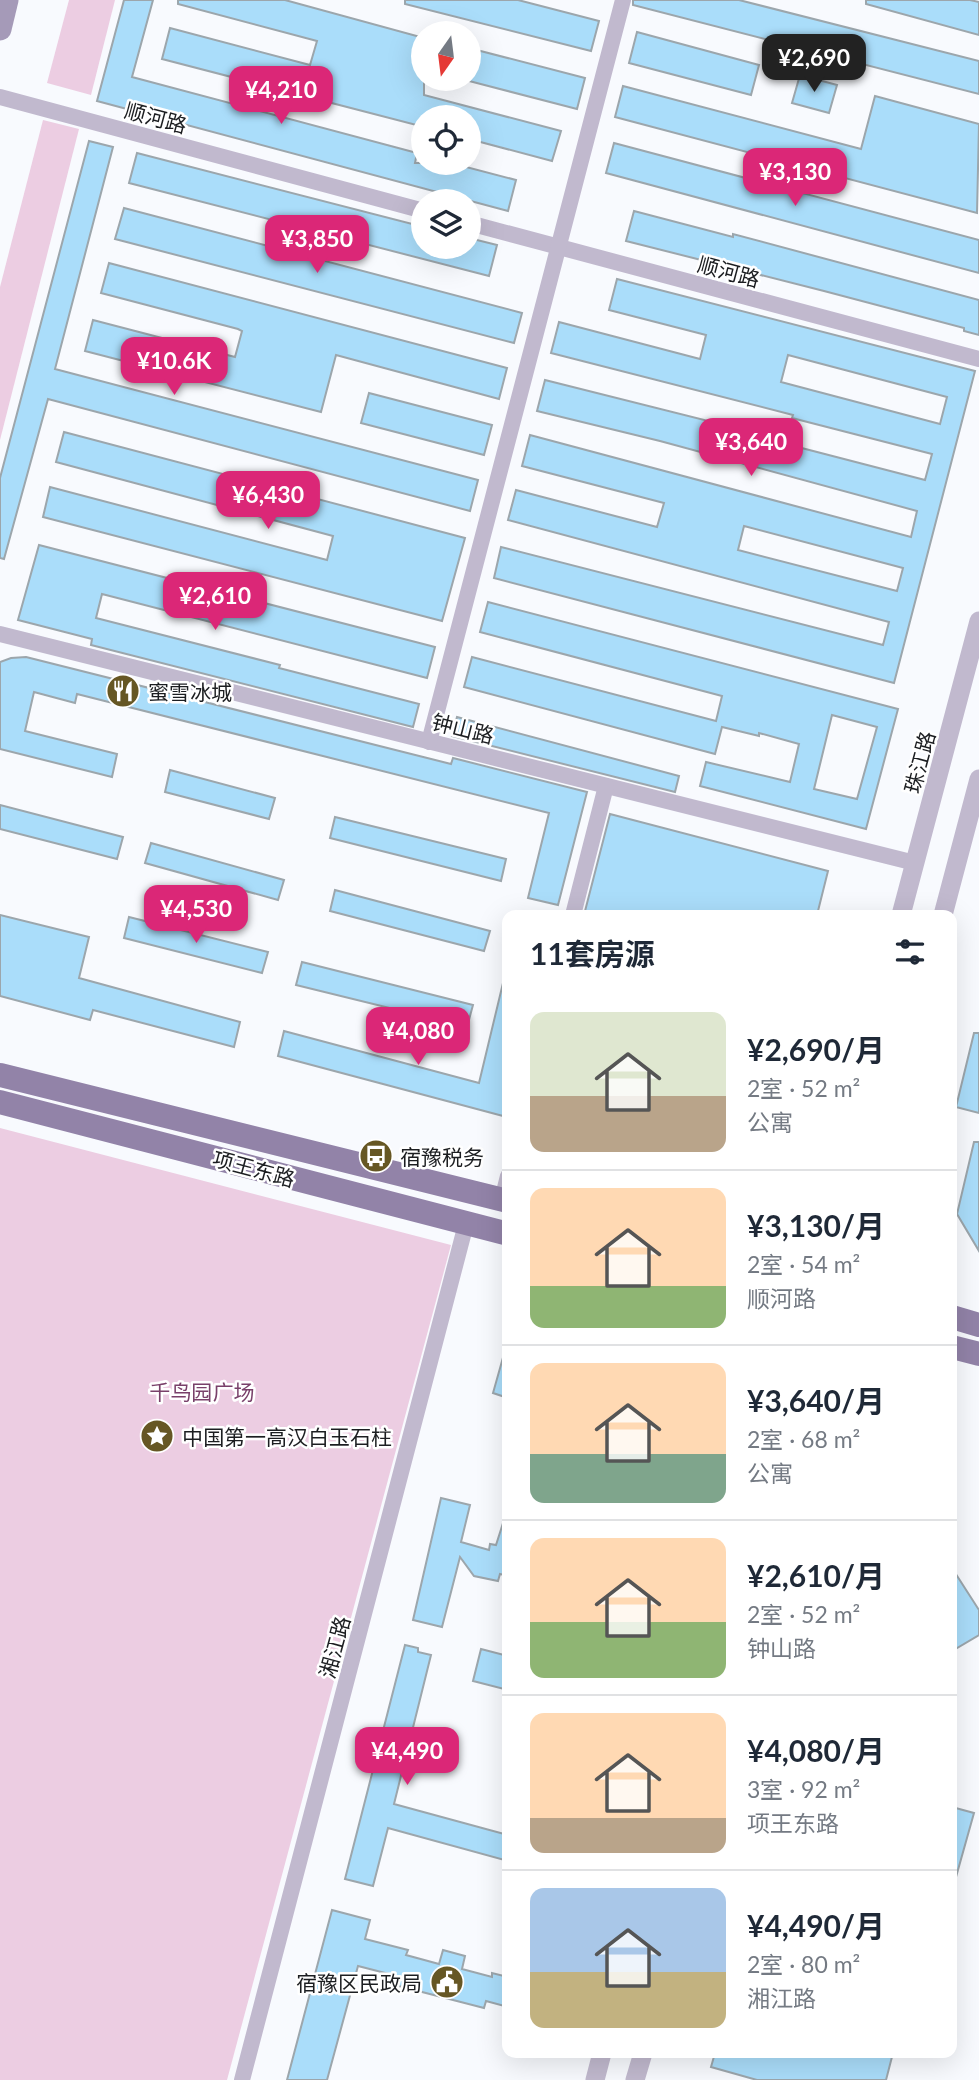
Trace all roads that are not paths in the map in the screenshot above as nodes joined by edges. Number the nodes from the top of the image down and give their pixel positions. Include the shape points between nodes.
1 (8, 0) edge
2 (623, 0) edge
3 (0, 29) edge
4 (0, 97) edge
5 (411, 208) edge
6 (481, 226) edge
7 (559, 247) junction
8 (979, 359) edge
9 (979, 621) edge
10 (0, 634) edge
11 (429, 741) junction
12 (979, 779) edge
13 (606, 786) junction
14 (915, 863) junction
15 (574, 910) edge
16 (902, 910) edge
17 (944, 910) edge
18 (0, 1075) edge
19 (0, 1101) edge
20 (502, 1199) edge
21 (466, 1224) junction
22 (502, 1233) edge
23 (957, 1318) edge
24 (979, 1325) edge
25 (957, 1348) edge
26 (979, 1354) edge
27 (601, 2058) edge
28 (642, 2058) edge
29 (242, 2080) edge
30 (595, 2080) edge
31 (635, 2080) edge

1 - 3 main road
2 - 7 street
4 - 5 street, 顺河路
6 - 7 street, 顺河路
7 - 8 street, 顺河路
7 - 11 street
9 - 14 street, 珠江路
10 - 11 street, 钟山路
11 - 13 street, 钟山路
12 - 17 street
13 - 14 street, 钟山路
13 - 15 street
14 - 16 street, 珠江路
18 - 20 main road, 项王东路
19 - 21 main road, 项王东路
21 - 22 main road, 项王东路
21 - 29 street, 湘江路
23 - 24 main road
25 - 26 main road
27 - 30 street
28 - 31 street

